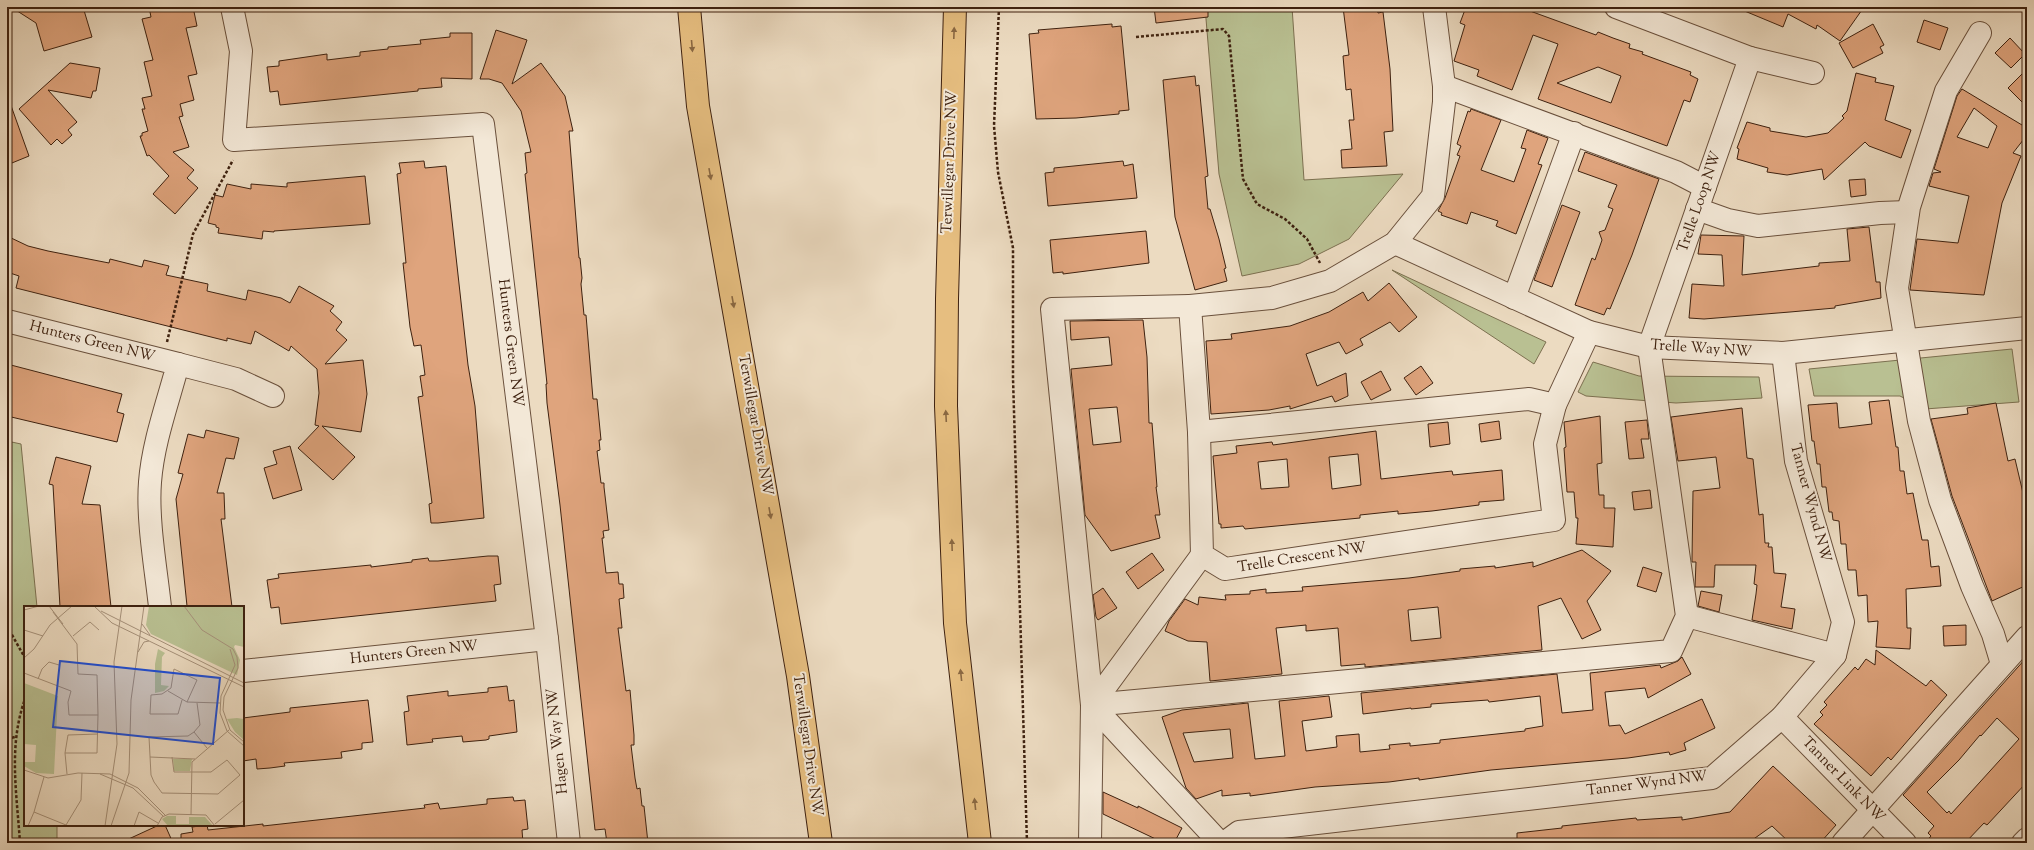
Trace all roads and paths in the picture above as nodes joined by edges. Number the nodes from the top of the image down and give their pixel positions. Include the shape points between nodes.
1 (232, 7) edge
2 (689, 7) edge
3 (955, 7) edge
4 (999, 7) edge
5 (1434, 7) edge
6 (1616, 7) edge
7 (1980, 33) dead end
8 (1136, 37) dead end
9 (1750, 58) junction
10 (1813, 73) dead end
11 (1444, 86) junction
12 (1574, 133) junction
13 (235, 156) dead end
14 (1705, 186) junction
15 (1697, 209) junction
16 (1908, 212) junction
17 (1395, 243) junction
18 (1330, 281) junction
19 (1514, 298) junction
20 (1190, 306) junction
21 (7, 321) edge
22 (2027, 328) edge
23 (1589, 332) junction
24 (1907, 340) junction
25 (1649, 347) junction
26 (1783, 353) junction
27 (170, 362) junction
28 (273, 396) dead end
29 (1555, 405) junction
30 (1199, 432) junction
31 (1202, 555) junction
32 (160, 606) edge
33 (1688, 616) junction
34 (7, 626) edge
35 (2027, 637) edge
36 (547, 639) junction
37 (1835, 655) junction
38 (24, 656) edge
39 (2002, 664) junction
40 (244, 671) edge
41 (24, 703) edge
42 (1092, 704) junction
43 (1782, 717) junction
44 (15, 737) junction
45 (7, 739) edge
46 (1872, 811) junction
47 (2027, 839) edge
48 (20, 843) edge
49 (568, 843) edge
50 (821, 843) edge
51 (980, 843) edge
52 (1027, 843) edge
53 (1090, 843) edge
54 (1220, 843) edge
55 (1224, 843) edge
56 (1843, 843) edge
57 (1905, 843) edge
58 (2023, 843) edge

1 - 36 street, Hunters Green NW via 241,51 234,140 483,124
2 -> 50 main road, Terwillegar Drive NW via 698,106 798,676
51 -> 3 main road, Terwillegar Drive NW via 955,623 946,406
4 - 52 path via 994,126 998,172 1013,248 1013,378
5 - 11 street
6 - 9 street
7 - 16 street via 1946,91
8 - 18 path via 1224,30 1229,36 1243,179 1257,204 1285,219 1307,239
9 - 10 street
9 - 14 street, Trelle Loop NW
11 - 12 street
11 - 17 street via 1433,196
12 - 14 street via 1676,172
12 - 19 street
13 - 27 path via 194,234
14 - 15 street, Trelle Loop NW
15 - 16 street via 1728,220 1758,226
15 - 25 street, Trelle Loop NW
16 - 24 street via 1897,288
17 - 18 street
17 - 19 street, Trelle Way NW
18 - 20 street via 1272,298
19 - 23 street, Trelle Way NW
20 - 30 street
20 - 42 street via 1052,309
21 - 27 street, Hunters Green NW
22 - 24 street, Trelle Way NW
23 - 25 street, Trelle Way NW
23 - 29 street, Trelle Crescent NW
24 - 26 street, Trelle Way NW
24 - 39 street via 1919,421 1940,500 1993,634
25 - 26 street, Trelle Way NW
25 - 33 street
26 - 37 street, Tanner Wynd NW via 1796,461 1843,622
27 - 28 street, Hunters Green NW via 236,379
27 - 32 street via 150,482 150,508
29 - 30 street via 1529,399
29 - 31 street, Trelle Crescent NW via 1545,444 1554,520 1225,569
30 - 31 street
31 - 42 street
33 - 37 street
33 - 42 street via 1671,651
34 - 38 path
35 - 39 street
36 - 40 street, Hunters Green NW
36 - 49 street, Hagen Way NW
37 - 43 street, Tanner Wynd NW
39 - 46 street
41 - 44 path
42 - 53 street
42 - 54 street
43 - 46 street, Tanner Link NW
43 - 55 street, Tanner Wynd NW via 1712,778 1239,832
44 - 45 path
44 - 48 path
46 - 56 street
46 - 57 street, Tanner Link NW
47 - 58 street

